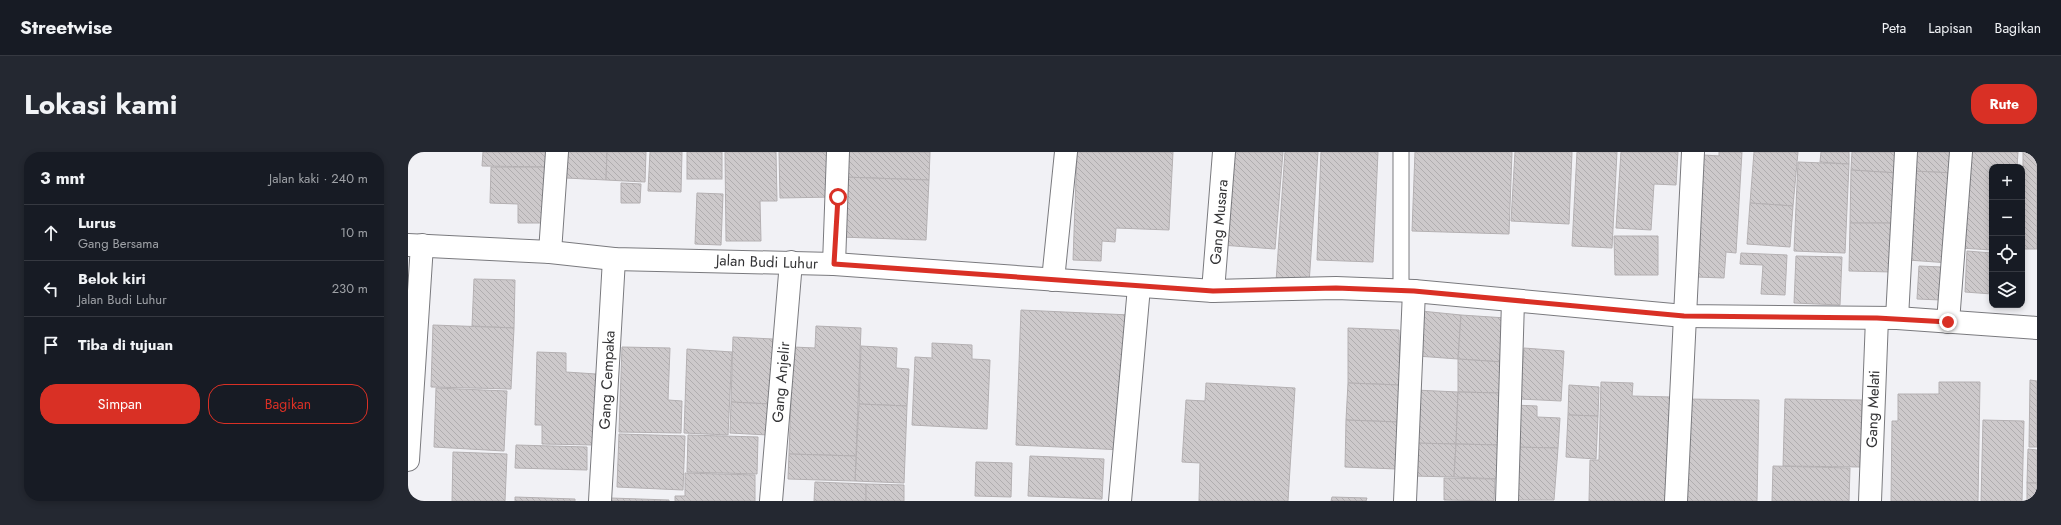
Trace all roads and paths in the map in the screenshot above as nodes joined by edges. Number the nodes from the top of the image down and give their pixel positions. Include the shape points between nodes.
1 (556, 152) edge
2 (838, 152) edge
3 (1066, 152) edge
4 (1224, 152) edge
5 (1401, 152) edge
6 (1693, 152) edge
7 (1906, 152) edge
8 (1961, 152) edge
9 (415, 245) edge
10 (550, 252) junction
11 (614, 259) junction
12 (791, 262) junction
13 (834, 264) junction
14 (1053, 280) junction
15 (1139, 287) junction
16 (1213, 291) junction
17 (1408, 291) junction
18 (1513, 301) junction
19 (1684, 316) junction
20 (1887, 318) junction
21 (1948, 322) junction
22 (2037, 328) edge
23 (408, 460) edge
24 (600, 501) edge
25 (771, 501) edge
26 (1120, 501) edge
27 (1405, 501) edge
28 (1507, 501) edge
29 (1676, 501) edge
30 (1870, 501) edge

1 - 10 street
2 - 13 street
3 - 14 street
4 - 16 street, Gang Musara
5 - 17 lane
6 - 19 street
7 - 20 street, Gang Melati
8 - 21 street
9 - 10 street, Jalan Budi Luhur
9 - 23 street
10 - 11 street, Jalan Budi Luhur
11 - 12 street, Jalan Budi Luhur
11 - 24 street, Gang Cempaka
12 - 13 street, Jalan Budi Luhur
12 - 25 street, Gang Anjelir
13 - 14 street, Jalan Budi Luhur
14 - 15 street, Jalan Budi Luhur
15 - 16 street, Jalan Budi Luhur
15 - 26 street
16 - 17 street, Jalan Budi Luhur via 1336,288
17 - 18 street, Jalan Budi Luhur
17 - 27 street
18 - 19 street, Jalan Budi Luhur
18 - 28 street
19 - 20 street, Jalan Budi Luhur
19 - 29 street
20 - 21 street, Jalan Budi Luhur
20 - 30 street, Gang Melati
21 - 22 street, Jalan Budi Luhur

